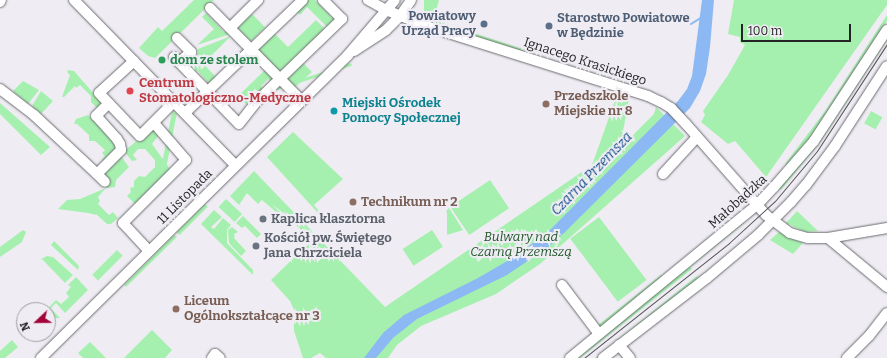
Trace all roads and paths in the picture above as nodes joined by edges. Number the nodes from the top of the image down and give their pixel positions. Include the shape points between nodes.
1 (74, 0) edge
2 (258, 0) edge
3 (304, 0) edge
4 (323, 0) edge
5 (368, 0) edge
6 (395, 0) edge
7 (411, 0) edge
8 (210, 8) dead end
9 (386, 10) junction
10 (400, 16) junction
11 (230, 28) junction
12 (887, 30) edge
13 (177, 38) dead end
14 (252, 50) junction
15 (348, 55) junction
16 (134, 61) junction
17 (887, 66) edge
18 (280, 79) junction
19 (0, 89) edge
20 (207, 92) junction
21 (301, 100) junction
22 (174, 102) junction
23 (109, 103) junction
24 (185, 113) junction
25 (154, 123) junction
26 (697, 137) junction
27 (235, 165) junction
28 (97, 174) junction
29 (663, 174) dead end
30 (105, 182) dead end
31 (757, 205) junction
32 (772, 221) junction
33 (887, 228) edge
34 (839, 241) junction
35 (149, 251) junction
36 (562, 285) dead end
37 (887, 287) edge
38 (887, 312) edge
39 (599, 334) junction
40 (619, 345) junction
41 (41, 358) edge
42 (212, 358) edge
43 (220, 358) edge
44 (570, 358) edge
45 (603, 358) edge
46 (630, 358) edge
47 (847, 358) edge

1 - 16 street
2 - 11 street
3 - 14 street
4 - 18 street via 342,19
5 - 9 street, Ignacego Krasickiego
6 - 9 street, 11 Listopada
7 - 10 street, 11 Listopada
8 - 11 street
9 - 10 street, Ignacego Krasickiego
9 - 15 street, 11 Listopada
10 - 15 street, 11 Listopada via 386,30
10 - 26 street, Ignacego Krasickiego via 648,96 671,108
11 - 14 street
12 - 31 street, Małobądzka via 814,141
13 - 20 street via 191,52 176,60
14 - 18 street
14 - 20 street
15 - 21 street, 11 Listopada
16 - 22 street
16 - 23 street via 99,92
17 - 32 street via 819,168
18 - 20 street via 239,124
18 - 21 street
19 - 28 street via 34,115
20 - 24 street
21 - 27 street, 11 Listopada
22 - 24 street
22 - 25 street
23 - 25 street via 140,136
23 - 28 street via 96,116 118,139 121,150
24 - 27 street
25 - 35 street via 186,160 123,223
26 - 29 street
26 - 31 street, Ignacego Krasickiego
27 - 35 street, 11 Listopada
28 - 30 street
31 - 32 street, Ignacego Krasickiego
31 - 39 street, Małobądzka
32 - 34 street, Ignacego Krasickiego via 799,236
32 - 40 street via 707,278
33 - 34 street
34 - 37 street
35 - 41 street, 11 Listopada
36 - 39 street
38 - 47 street via 869,336
39 - 44 street, Małobądzka
40 - 45 street
40 - 46 street
42 - 43 street via 215,354

